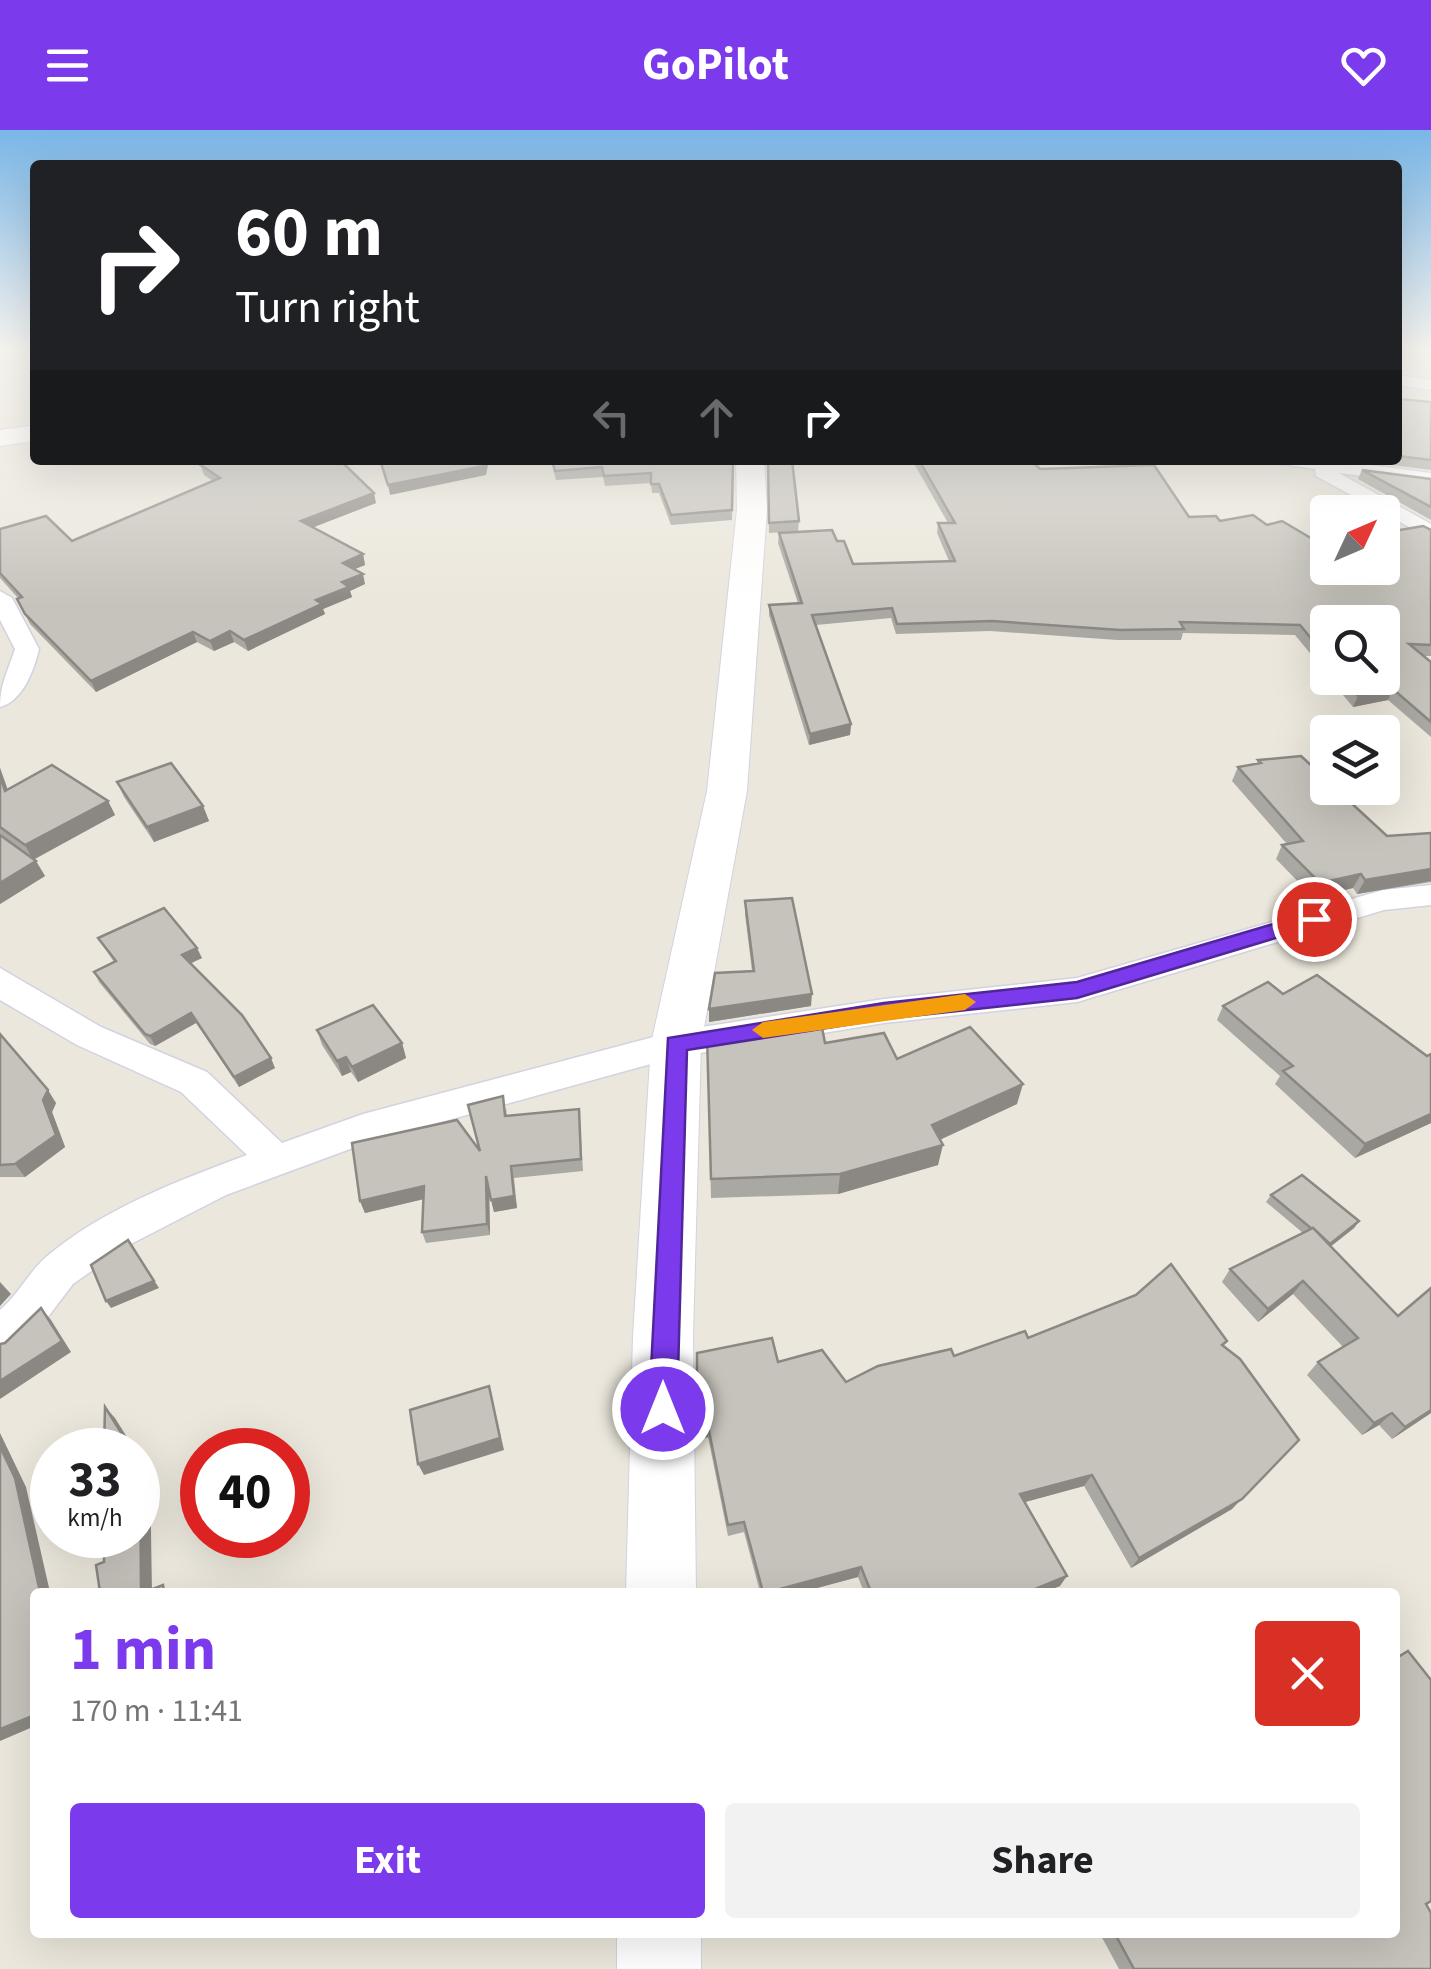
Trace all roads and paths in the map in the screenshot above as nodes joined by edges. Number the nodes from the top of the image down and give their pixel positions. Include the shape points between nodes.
1 (750, 465) edge
2 (1305, 465) edge
3 (1322, 465) edge
4 (1431, 479) edge
5 (1431, 533) edge
6 (0, 598) edge
7 (0, 699) edge
8 (1431, 894) edge
9 (0, 980) edge
10 (676, 1044) junction
11 (277, 1161) junction
12 (0, 1336) edge
13 (662, 1588) edge
14 (659, 1938) edge
15 (658, 1969) edge

1 - 10 street via 727,791
2 - 5 street
3 - 4 street
6 - 7 street via 28,649 20,674
8 - 10 street via 1332,914 1077,990
9 - 11 street via 88,1036 194,1082
10 - 11 street via 363,1128
10 - 13 street
11 - 12 street via 212,1184 113,1234 59,1271
14 - 15 street

